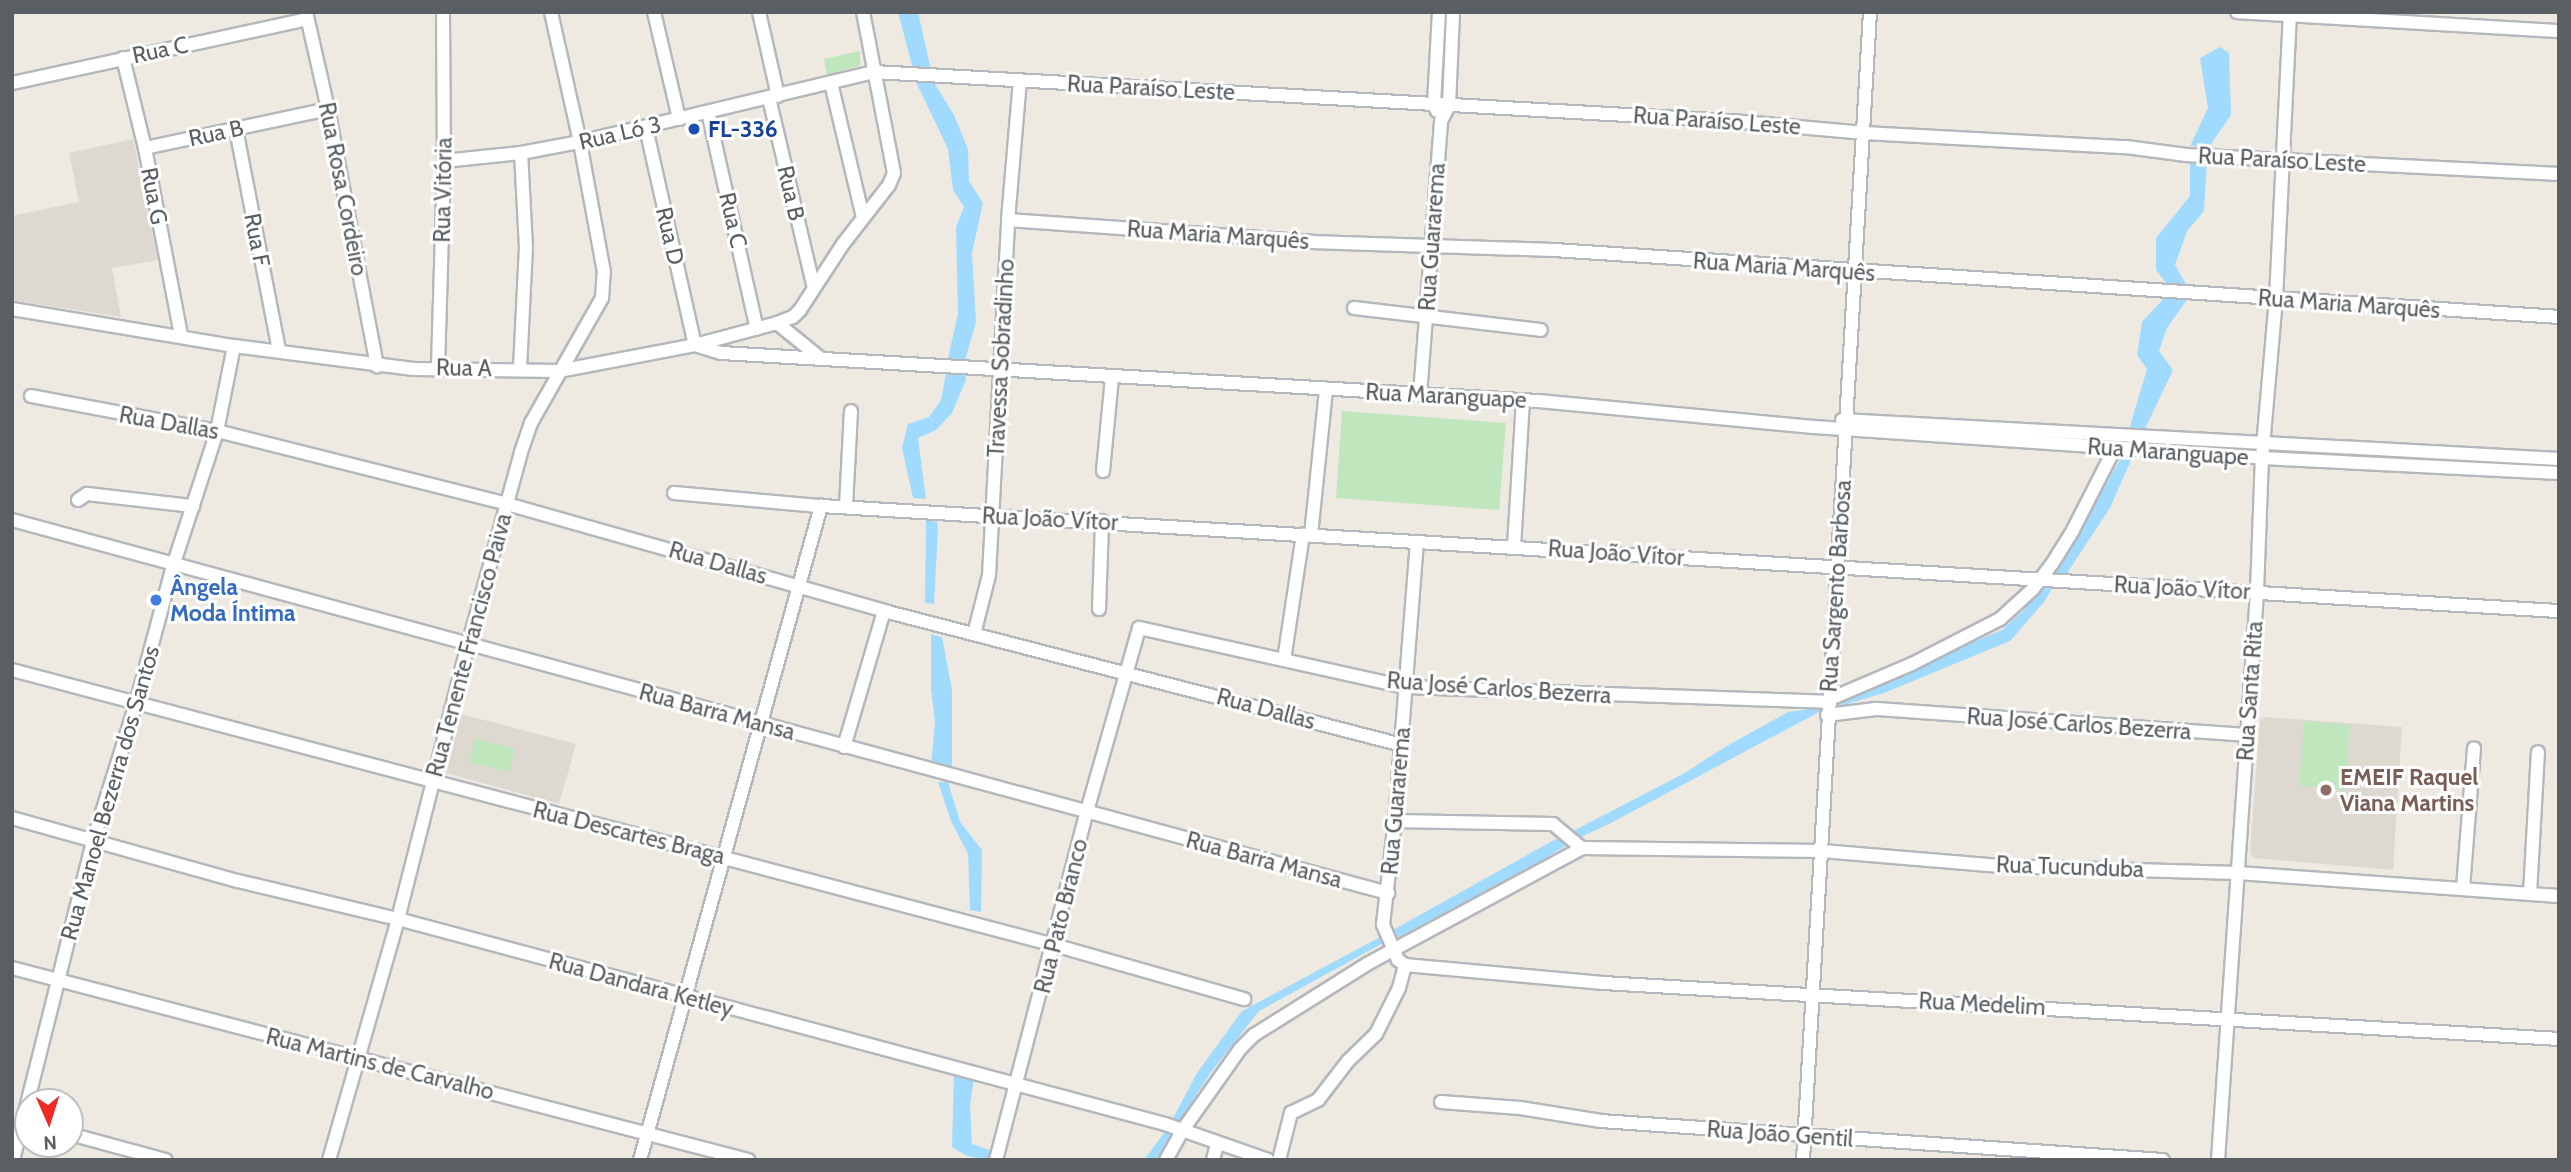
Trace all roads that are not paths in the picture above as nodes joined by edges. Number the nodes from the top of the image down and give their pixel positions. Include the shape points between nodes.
1 (443, 12) edge
2 (551, 12) edge
3 (654, 12) edge
4 (759, 12) edge
5 (863, 12) edge
6 (1439, 12) edge
7 (1453, 12) edge
8 (1870, 12) edge
9 (2237, 12) edge
10 (2290, 14) edge
11 (307, 16) edge
12 (2559, 31) edge
13 (124, 58) junction
14 (874, 72) junction
15 (1020, 81) junction
16 (12, 83) edge
17 (831, 83) junction
18 (773, 97) junction
19 (1434, 104) junction
20 (1449, 105) junction
21 (328, 109) junction
22 (708, 112) junction
23 (679, 119) junction
24 (1441, 121) junction
25 (646, 128) junction
26 (236, 129) junction
27 (1864, 133) junction
28 (580, 142) junction
29 (145, 148) junction
30 (520, 153) junction
31 (2281, 158) junction
32 (444, 161) junction
33 (2559, 174) edge
34 (863, 218) junction
35 (1009, 220) junction
36 (1432, 246) junction
37 (1853, 272) junction
38 (814, 288) junction
39 (2276, 299) junction
40 (1354, 308) dead end
41 (12, 309) edge
42 (1426, 315) junction
43 (2559, 317) edge
44 (777, 323) junction
45 (757, 329) junction
46 (1541, 330) dead end
47 (181, 335) junction
48 (695, 345) junction
49 (233, 346) junction
50 (279, 351) junction
51 (822, 359) junction
52 (377, 366) junction
53 (438, 367) junction
54 (1000, 368) junction
55 (520, 369) junction
56 (559, 370) junction
57 (1112, 377) junction
58 (1326, 388) junction
59 (1420, 395) junction
60 (31, 396) dead end
61 (1523, 400) junction
62 (850, 411) dead end
63 (1848, 424) junction
64 (217, 431) junction
65 (2263, 444) junction
66 (2115, 448) junction
67 (2262, 458) junction
68 (2559, 459) edge
69 (1103, 471) dead end
70 (2559, 473) edge
71 (674, 493) dead end
72 (78, 500) dead end
73 (507, 504) junction
74 (193, 506) junction
75 (821, 506) junction
76 (846, 506) junction
77 (993, 516) junction
78 (12, 520) edge
79 (1102, 521) junction
80 (1307, 535) junction
81 (1417, 542) junction
82 (1514, 547) junction
83 (173, 566) junction
84 (1836, 568) junction
85 (2038, 580) junction
86 (801, 586) junction
87 (2257, 592) junction
88 (1099, 609) dead end
89 (884, 611) junction
90 (2559, 611) edge
91 (974, 634) junction
92 (468, 645) junction
93 (1284, 660) junction
94 (12, 670) edge
95 (1126, 672) junction
96 (1406, 687) junction
97 (136, 704) junction
98 (1828, 706) junction
99 (762, 725) junction
100 (2248, 735) junction
101 (1402, 745) junction
102 (844, 747) junction
103 (2474, 748) dead end
104 (2538, 752) dead end
105 (431, 783) junction
106 (1087, 811) junction
107 (12, 818) edge
108 (1395, 821) junction
109 (93, 841) junction
110 (1581, 847) junction
111 (1822, 852) junction
112 (724, 857) junction
113 (2237, 873) junction
114 (2462, 888) junction
115 (1388, 894) junction
116 (2530, 894) junction
117 (2559, 896) edge
118 (398, 919) junction
119 (1054, 944) junction
120 (1393, 949) junction
121 (1405, 965) junction
122 (12, 968) edge
123 (58, 981) junction
124 (1814, 994) junction
125 (686, 997) junction
126 (1244, 999) dead end
127 (2229, 1018) junction
128 (2559, 1039) edge
129 (356, 1058) junction
130 (1017, 1085) junction
131 (30, 1088) edge
132 (1441, 1102) dead end
133 (1182, 1131) junction
134 (648, 1132) junction
135 (1806, 1136) junction
136 (84, 1138) edge
137 (1217, 1144) junction
138 (2128, 1158) edge
139 (166, 1160) edge
140 (329, 1160) edge
141 (640, 1160) edge
142 (748, 1160) edge
143 (996, 1160) edge
144 (1166, 1160) edge
145 (1213, 1160) edge
146 (1268, 1160) edge
147 (1279, 1160) edge
148 (1803, 1160) edge
149 (2163, 1160) edge
150 (2218, 1160) edge

1 - 32 street, Rua Vitória
2 - 28 street, Rua Tenente Francisco Paiva
3 - 23 street
4 - 18 street, Rua B
5 - 14 street
6 - 19 street, Rua Guararema
7 - 20 street, Rua Guararema
8 - 27 street, Rua Sargento Barbosa
9 - 10 street
10 - 12 street
10 - 31 street, Rua Santa Rita
11 - 13 street, Rua C
11 - 21 street, Rua Rosa Cordeiro
13 - 16 street, Rua C
13 - 29 street, Rua G
14 - 15 street, Rua Paraíso Leste
14 - 17 street, Rua Ló 3
14 - 34 street, Rua A via 894,167 889,186
15 - 19 street, Rua Paraíso Leste
15 - 35 street, Travessa Sobradinho
17 - 18 street, Rua Ló 3
17 - 34 street
18 - 22 street, Rua Ló 3
18 - 38 street, Rua B
19 - 20 street, Rua Paraíso Leste
19 - 24 street, Rua Guararema
20 - 24 street, Rua Guararema
20 - 27 street, Rua Paraíso Leste
21 - 26 street, Rua B
21 - 52 street, Rua Rosa Cordeiro
22 - 23 street, Rua Ló 3
22 - 45 street, Rua C
23 - 25 street, Rua Ló 3
24 - 36 street, Rua Guararema
25 - 28 street, Rua Ló 3
25 - 48 street, Rua D
26 - 29 street, Rua B
26 - 50 street, Rua F
27 - 31 street, Rua Paraíso Leste
27 - 37 street, Rua Sargento Barbosa
28 - 30 street, Rua Ló 3
28 - 56 street, Rua Tenente Francisco Paiva via 603,286 596,312
29 - 47 street, Rua G
30 - 32 street, Rua Ló 3
30 - 55 street via 526,274
31 - 33 street, Rua Paraíso Leste
31 - 39 street, Rua Santa Rita
32 - 53 street, Rua Vitória
34 - 38 street, Rua A
35 - 36 street, Rua Maria Marquês
35 - 54 street, Travessa Sobradinho
36 - 37 street, Rua Maria Marquês via 1554,250
36 - 42 street, Rua Guararema
37 - 39 street, Rua Maria Marquês
37 - 63 street, Rua Sargento Barbosa
38 - 44 street, Rua A via 793,317
39 - 43 street, Rua Maria Marquês
39 - 65 street, Rua Santa Rita
40 - 42 street
41 - 47 street, Rua A
42 - 46 street
42 - 59 street, Rua Guararema
44 - 45 street, Rua A
44 - 51 street
45 - 48 street, Rua A
47 - 49 street, Rua A
48 - 51 street, Rua Maranguape via 733,355
48 - 56 street, Rua A
49 - 50 street, Rua A
49 - 64 street, Rua Manoel Bezerra dos Santos
50 - 52 street, Rua A
51 - 54 street, Rua Maranguape
52 - 53 street, Rua A
53 - 55 street, Rua A
54 - 57 street, Rua Maranguape
54 - 77 street, Travessa Sobradinho
55 - 56 street, Rua A
56 - 73 street, Rua Tenente Francisco Paiva via 531,423
57 - 58 street, Rua Maranguape
57 - 69 street
58 - 59 street, Rua Maranguape
58 - 80 street
59 - 61 street, Rua Maranguape
60 - 64 street, Rua Dallas
61 - 63 street, Rua Maranguape
61 - 82 street
62 - 76 street
63 - 65 street, Rua Maranguape
63 - 66 street, Rua Maranguape
63 - 84 street, Rua Sargento Barbosa
64 - 73 street, Rua Dallas
64 - 74 street, Rua Manoel Bezerra dos Santos
65 - 67 street, Rua Santa Rita
65 - 68 street, Rua Maranguape
66 - 67 street, Rua Maranguape
66 - 85 street via 2073,530
67 - 70 street, Rua Maranguape
67 - 87 street, Rua Santa Rita
71 - 75 street, Rua João Vítor
72 - 74 street via 87,494
73 - 86 street, Rua Dallas
73 - 92 street, Rua Tenente Francisco Paiva
74 - 83 street, Rua Manoel Bezerra dos Santos
75 - 76 street, Rua João Vítor
75 - 86 street
76 - 77 street, Rua João Vítor
77 - 79 street, Rua João Vítor
77 - 91 street, Travessa Sobradinho via 989,575
78 - 83 street, Rua Barra Mansa
79 - 80 street, Rua João Vítor
79 - 88 street
80 - 81 street, Rua João Vítor
80 - 93 street
81 - 82 street, Rua João Vítor
81 - 96 street, Rua Guararema
82 - 84 street, Rua João Vítor
83 - 92 street, Rua Barra Mansa
83 - 97 street, Rua Manoel Bezerra dos Santos
84 - 85 street, Rua João Vítor
84 - 98 street, Rua Sargento Barbosa
85 - 87 street, Rua João Vítor
85 - 98 street via 1984,629
86 - 89 street, Rua Dallas
86 - 99 street
87 - 90 street, Rua João Vítor
87 - 100 street, Rua Santa Rita
89 - 91 street, Rua Dallas
89 - 102 street
91 - 95 street, Rua Dallas
92 - 99 street, Rua Barra Mansa
92 - 105 street, Rua Tenente Francisco Paiva
93 - 95 street, Rua José Carlos Bezerra via 1140,628
93 - 96 street, Rua José Carlos Bezerra
94 - 97 street, Rua Descartes Braga
95 - 101 street, Rua Dallas
95 - 106 street, Rua Pato Branco
96 - 98 street, Rua José Carlos Bezerra
96 - 101 street, Rua Guararema
97 - 105 street, Rua Descartes Braga
97 - 109 street, Rua Manoel Bezerra dos Santos
98 - 100 street, Rua José Carlos Bezerra
98 - 111 street, Rua Sargento Barbosa
99 - 102 street, Rua Barra Mansa
99 - 112 street
100 - 113 street, Rua Santa Rita
101 - 108 street, Rua Guararema
102 - 106 street, Rua Barra Mansa
103 - 114 street
104 - 116 street
105 - 112 street, Rua Descartes Braga
105 - 118 street, Rua Tenente Francisco Paiva
106 - 115 street, Rua Barra Mansa
106 - 119 street, Rua Pato Branco
107 - 109 street, Rua Dandara Ketley
108 - 110 street via 1547,823 1563,830
108 - 115 street, Rua Guararema
109 - 118 street, Rua Dandara Ketley
109 - 123 street, Rua Manoel Bezerra dos Santos
110 - 111 street, Rua Tucunduba
110 - 120 street
111 - 113 street, Rua Tucunduba via 2000,866
111 - 124 street, Rua Sargento Barbosa
112 - 119 street, Rua Descartes Braga
112 - 125 street
113 - 114 street, Rua Tucunduba
113 - 127 street, Rua Santa Rita
114 - 116 street, Rua Tucunduba
115 - 120 street via 1383,929
116 - 117 street, Rua Tucunduba
118 - 125 street, Rua Dandara Ketley
118 - 129 street, Rua Tenente Francisco Paiva
119 - 126 street, Rua Descartes Braga
119 - 130 street, Rua Pato Branco
120 - 121 street
120 - 133 street via 1254,1035
121 - 124 street, Rua Medelim via 1603,983
121 - 147 street via 1376,1034 1318,1100 1291,1113
122 - 123 street, Rua Martins de Carvalho
123 - 129 street, Rua Martins de Carvalho
123 - 131 street, Rua Manoel Bezerra dos Santos
124 - 127 street, Rua Medelim
124 - 135 street, Rua Sargento Barbosa
125 - 130 street, Rua Dandara Ketley
125 - 134 street
127 - 128 street, Rua Medelim
127 - 150 street, Rua Santa Rita
129 - 134 street, Rua Martins de Carvalho
129 - 140 street, Rua Tenente Francisco Paiva
130 - 133 street, Rua Dandara Ketley
130 - 143 street, Rua Pato Branco
132 - 135 street, Rua João Gentil via 1601,1121
133 - 137 street, Rua Dandara Ketley
133 - 144 street
134 - 141 street
134 - 142 street, Rua Martins de Carvalho
135 - 138 street, Rua João Gentil
135 - 148 street, Rua Sargento Barbosa
136 - 139 street
137 - 145 street
137 - 146 street, Rua Dandara Ketley
138 - 149 street, Rua João Gentil

